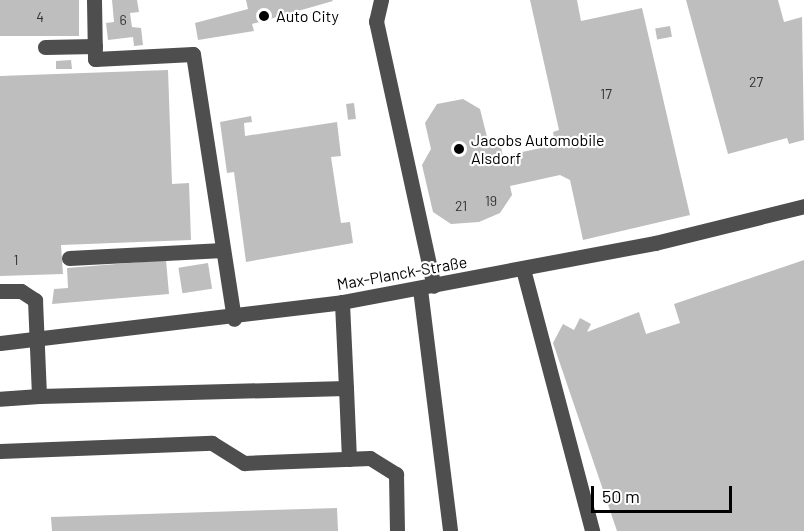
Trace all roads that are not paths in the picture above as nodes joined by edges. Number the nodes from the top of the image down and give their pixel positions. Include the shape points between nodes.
1 (94, 0) edge
2 (381, 0) edge
3 (95, 46) junction
4 (45, 48) dead end
5 (804, 206) edge
6 (223, 250) junction
7 (69, 258) dead end
8 (523, 269) junction
9 (427, 287) junction
10 (0, 291) edge
11 (342, 303) junction
12 (234, 319) junction
13 (35, 341) junction
14 (0, 343) edge
15 (346, 388) junction
16 (39, 396) junction
17 (0, 399) edge
18 (0, 451) edge
19 (349, 459) junction
20 (397, 531) edge
21 (450, 531) edge
22 (592, 531) edge

1 - 3 street
2 - 9 street via 376,21
3 - 4 street
3 - 6 street via 95,59 193,54
5 - 8 street, Max-Planck-Straße
6 - 7 street
6 - 12 street
8 - 9 street, Max-Planck-Straße
8 - 22 street
9 - 11 street, Max-Planck-Straße
9 - 21 street
10 - 13 street via 21,291 35,300
11 - 12 street, Max-Planck-Straße
11 - 15 street
12 - 13 street, Max-Planck-Straße
13 - 14 street, Max-Planck-Straße
13 - 16 street
15 - 16 street
15 - 19 street
16 - 17 street
18 - 19 street via 212,443 244,463
19 - 20 street via 370,458 396,474

